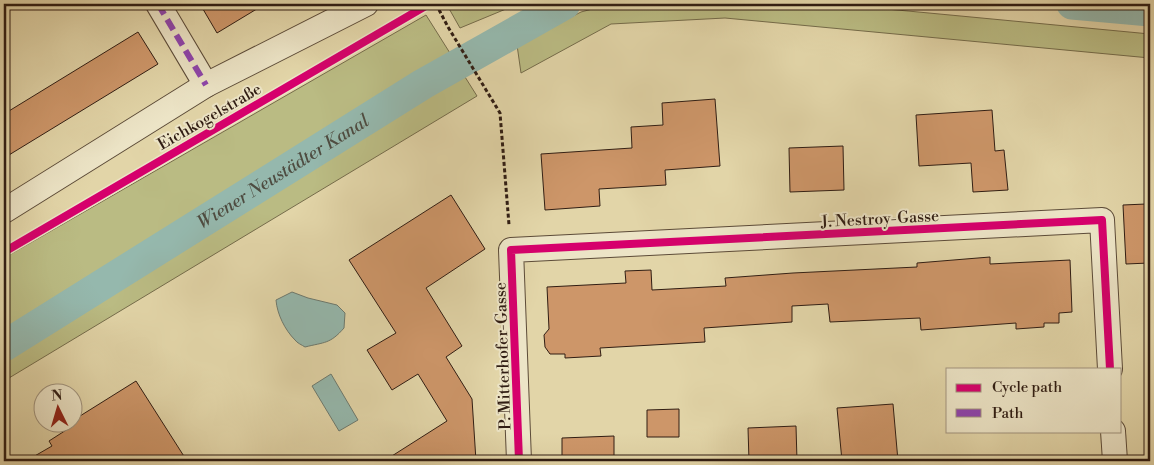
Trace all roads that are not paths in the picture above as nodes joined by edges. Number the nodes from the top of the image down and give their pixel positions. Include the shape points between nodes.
1 (158, 4) edge
2 (366, 4) edge
3 (206, 85) junction
4 (4, 211) edge
5 (511, 250) joint
6 (1110, 368) edge
7 (1113, 432) edge
8 (519, 461) edge
9 (1115, 461) edge

1 - 3 street
2 - 3 street, Eichkogelstraße
3 - 4 street, Eichkogelstraße
5 - 6 street, J. Nestroy-Gasse via 1102,220
5 - 8 street, P. Mitterhofer-Gasse
7 - 9 street

